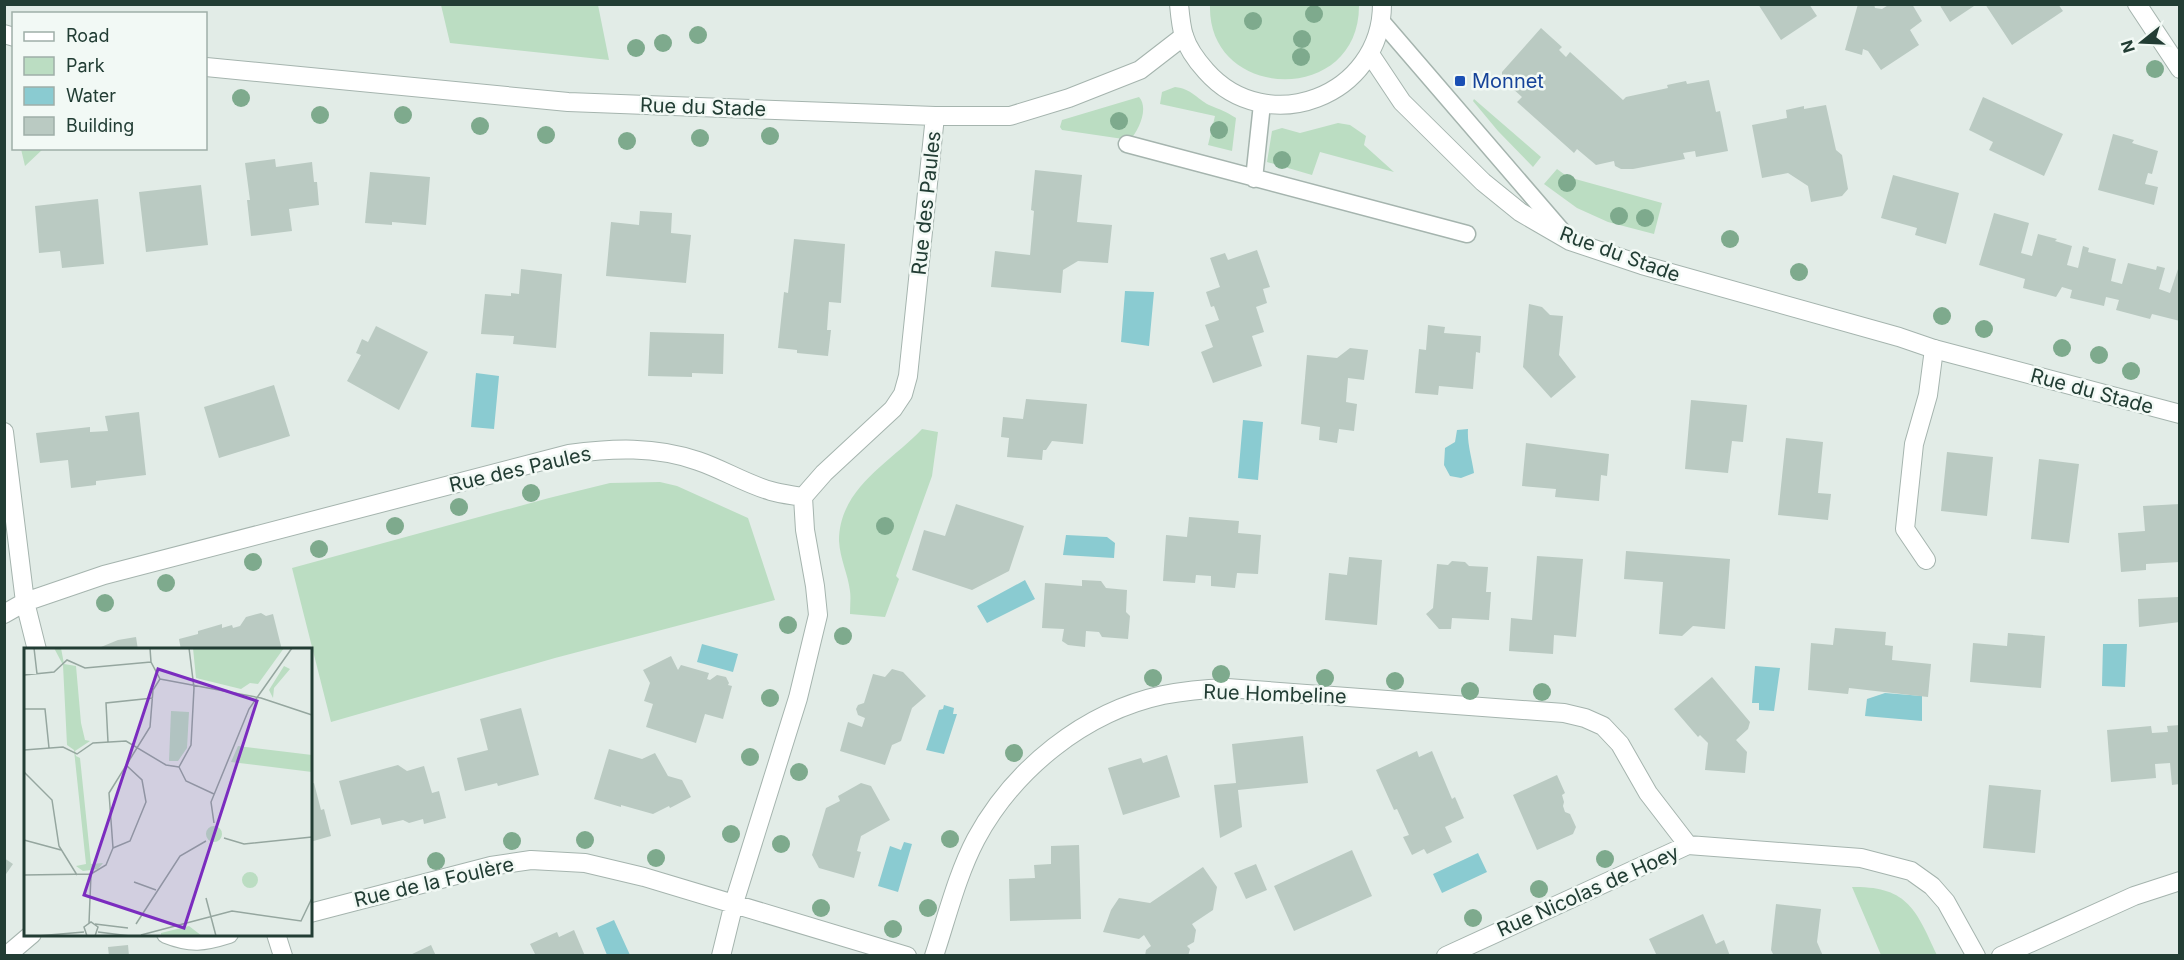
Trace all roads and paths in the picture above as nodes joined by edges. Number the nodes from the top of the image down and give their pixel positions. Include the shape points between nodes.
1 (1179, 4) edge
2 (2137, 4) edge
3 (1382, 13) edge
4 (1184, 36) junction
5 (1370, 54) junction
6 (207, 67) edge
7 (2180, 69) edge
8 (1263, 104) junction
9 (935, 116) junction
10 (1127, 144) dead end
11 (1254, 179) junction
12 (1467, 234) dead end
13 (1570, 241) junction
14 (1934, 349) junction
15 (2180, 414) edge
16 (4, 432) edge
17 (803, 497) junction
18 (1926, 560) dead end
19 (25, 602) junction
20 (4, 614) edge
21 (36, 648) edge
22 (1688, 845) junction
23 (2180, 881) edge
24 (734, 903) junction
25 (312, 912) edge
26 (30, 936) edge
27 (171, 936) edge
28 (222, 936) edge
29 (277, 936) edge
30 (6, 956) edge
31 (283, 956) edge
32 (721, 956) edge
33 (907, 956) edge
34 (934, 956) edge
35 (1446, 956) edge
36 (1976, 956) edge
37 (2001, 956) edge

1 - 4 street
2 - 7 street
3 - 5 street
3 - 13 lane
4 - 8 street via 1196,60 1214,81 1236,96
4 - 9 street, Rue du Stade via 1140,70 1069,98 1010,116
5 - 8 street via 1350,78 1324,96 1294,105
5 - 13 street, Rue du Stade via 1402,102 1484,182 1520,212
6 - 9 street, Rue du Stade via 568,102
8 - 11 lane
9 - 17 street, Rue des Paules via 903,394 893,409
10 - 11 lane
11 - 12 lane
13 - 14 street, Rue du Stade via 1642,266
14 - 15 street, Rue du Stade
14 - 18 street via 1928,395 1914,444 1905,529
16 - 19 street
17 - 19 street, Rue des Paules via 770,491 697,460 668,453 638,449 569,454 104,575
17 - 24 street via 818,615 798,698
19 - 20 street, Rue des Paules
19 - 21 street
22 - 34 street, Rue Hombeline via 1648,793 1620,744 1603,726 1585,718 1564,713 1239,688 1194,690 1162,696 1110,714 1041,757 1016,782 975,840
22 - 35 street, Rue Nicolas de Hoey
22 - 36 street, Rue Nicolas de Hoey via 1861,858 1911,871 1946,902
23 - 37 street via 2134,896
24 - 25 street, Rue de la Foulère via 585,863 531,860 491,866
24 - 32 street
24 - 33 street
26 - 30 street
27 - 28 street via 197,942
29 - 31 street

